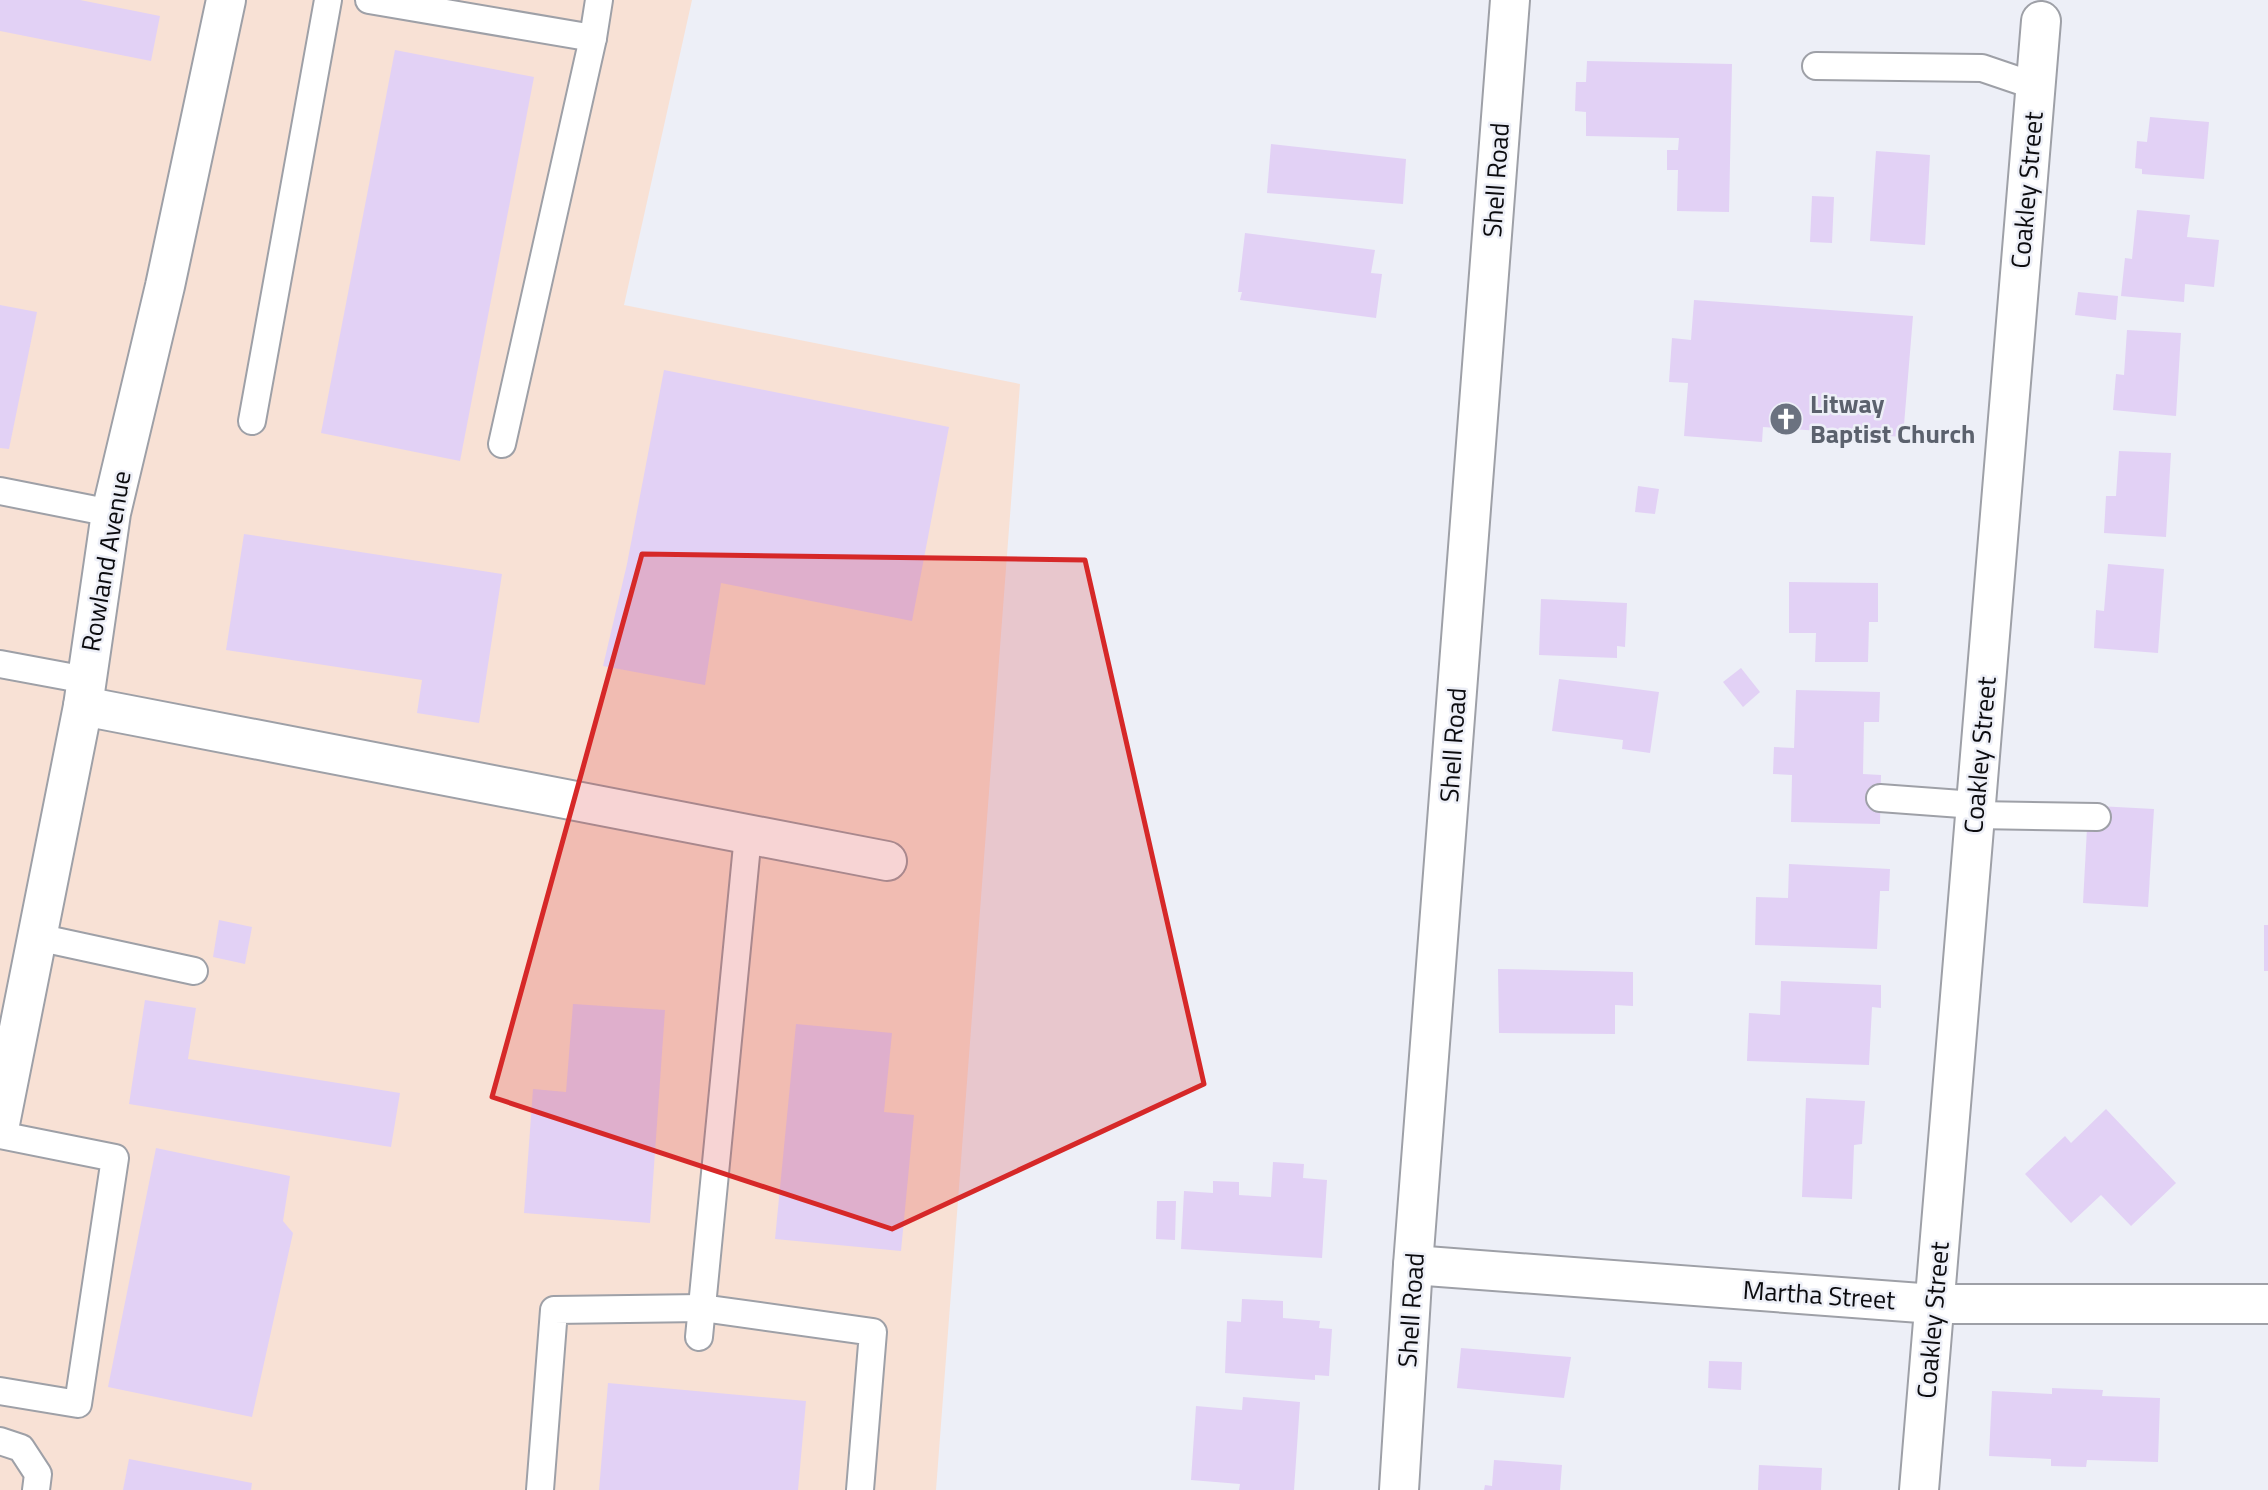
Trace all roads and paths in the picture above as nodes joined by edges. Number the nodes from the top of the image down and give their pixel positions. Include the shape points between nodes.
1 (328, 0) edge
2 (369, 0) edge
3 (599, 0) edge
4 (1510, 0) edge
5 (219, 1) edge
6 (2041, 21) dead end
7 (593, 38) junction
8 (1816, 66) dead end
9 (2035, 86) junction
10 (252, 421) dead end
11 (502, 444) dead end
12 (0, 491) edge
13 (111, 513) junction
14 (0, 664) edge
15 (84, 693) junction
16 (1880, 798) dead end
17 (1975, 810) junction
18 (2097, 817) dead end
19 (748, 835) junction
20 (887, 861) dead end
21 (37, 937) junction
22 (194, 971) dead end
23 (8, 1044) edge
24 (0, 1124) edge
25 (0, 1135) edge
26 (1413, 1265) junction
27 (1934, 1304) junction
28 (2268, 1304) edge
29 (702, 1308) junction
30 (699, 1337) dead end
31 (0, 1391) edge
32 (0, 1441) edge
33 (36, 1490) edge
34 (540, 1490) edge
35 (860, 1490) edge
36 (1399, 1490) edge
37 (1919, 1490) edge

1 - 10 lane
2 - 7 lane
3 - 7 lane
4 - 26 street, Shell Road
5 - 13 street, Rowland Avenue via 165,286
6 - 9 street, Coakley Street
7 - 11 lane
8 - 9 lane via 1982,68
9 - 17 street, Coakley Street
12 - 13 lane
13 - 15 street, Rowland Avenue
14 - 15 lane
15 - 19 street
15 - 21 street, Rowland Avenue
16 - 17 lane
17 - 18 lane
17 - 27 street, Coakley Street
19 - 20 street
19 - 29 lane
21 - 22 lane
21 - 23 street, Rowland Avenue
23 - 24 street, Rowland Avenue
25 - 31 lane via 115,1158 78,1404
26 - 27 street, Martha Street
26 - 36 street, Shell Road
27 - 28 street, Martha Street
27 - 37 street, Coakley Street
29 - 30 lane
29 - 34 lane via 554,1310
29 - 35 lane via 873,1332
32 - 33 lane via 21,1448 38,1474

